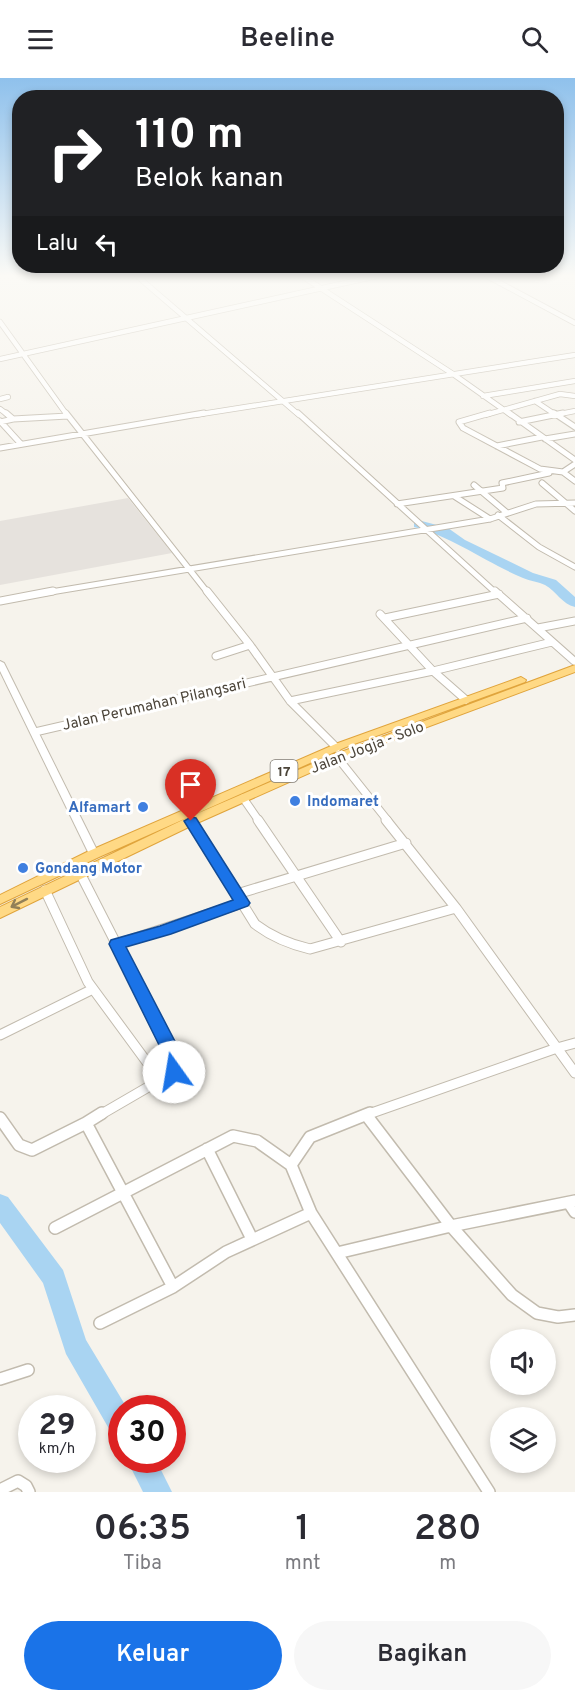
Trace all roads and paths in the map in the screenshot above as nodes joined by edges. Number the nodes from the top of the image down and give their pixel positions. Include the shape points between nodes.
1 (15, 342) edge
2 (78, 342) edge
3 (215, 342) edge
4 (403, 342) edge
5 (24, 354) junction
6 (575, 355) edge
7 (0, 359) edge
8 (453, 374) junction
9 (575, 381) edge
10 (483, 396) junction
11 (575, 396) edge
12 (8, 397) dead end
13 (0, 399) edge
14 (283, 400) junction
15 (535, 401) junction
16 (0, 409) edge
17 (502, 410) junction
18 (575, 411) edge
19 (556, 415) junction
20 (68, 416) junction
21 (13, 419) junction
22 (0, 422) edge
23 (519, 422) junction
24 (575, 427) edge
25 (81, 434) junction
26 (575, 434) edge
27 (544, 438) junction
28 (21, 444) junction
29 (497, 446) junction
30 (0, 448) edge
31 (575, 462) edge
32 (550, 472) junction
33 (563, 472) junction
34 (575, 481) edge
35 (542, 483) dead end
36 (474, 485) dead end
37 (481, 491) junction
38 (454, 496) junction
39 (564, 503) junction
40 (575, 503) edge
41 (397, 504) junction
42 (575, 511) edge
43 (506, 512) junction
44 (498, 515) junction
45 (490, 519) junction
46 (425, 530) junction
47 (575, 567) edge
48 (187, 570) junction
49 (499, 594) junction
50 (0, 601) edge
51 (527, 618) junction
52 (575, 621) edge
53 (538, 628) junction
54 (552, 642) junction
55 (249, 645) junction
56 (411, 646) junction
57 (216, 656) dead end
58 (0, 663) edge
59 (575, 663) edge
60 (433, 671) junction
61 (273, 676) junction
62 (466, 699) junction
63 (290, 701) junction
64 (35, 732) junction
65 (337, 752) junction
66 (243, 798) junction
67 (191, 821) junction
68 (406, 843) junction
69 (94, 854) junction
70 (80, 873) junction
71 (299, 877) junction
72 (45, 890) junction
73 (237, 894) junction
74 (0, 900) edge
75 (242, 903) junction
76 (456, 908) junction
77 (0, 913) edge
78 (342, 942) junction
79 (117, 944) junction
80 (93, 989) junction
81 (0, 1035) edge
82 (575, 1043) edge
83 (557, 1048) junction
84 (575, 1073) edge
85 (160, 1080) junction
86 (367, 1116) junction
87 (0, 1118) edge
88 (86, 1123) junction
89 (207, 1149) junction
90 (291, 1165) junction
91 (123, 1191) junction
92 (573, 1205) edge
93 (311, 1213) junction
94 (451, 1226) junction
95 (55, 1228) dead end
96 (252, 1239) junction
97 (337, 1253) junction
98 (173, 1287) junction
99 (575, 1315) edge
100 (100, 1323) dead end
101 (28, 1370) dead end
102 (0, 1379) edge
103 (0, 1490) edge
104 (28, 1492) edge
105 (489, 1492) edge

1 - 5 street
2 - 5 street
3 - 14 street
4 - 8 street
5 - 7 street
5 - 20 street
6 - 8 street
8 - 10 street
8 - 14 street
9 - 10 street
10 - 17 street
11 - 15 street via 560,394
12 - 13 street
14 - 25 street
14 - 41 street
15 - 17 street
15 - 19 street
16 - 21 street
17 - 23 street
17 - 29 street via 459,422
18 - 19 street
19 - 23 street
19 - 24 street
20 - 21 street
20 - 25 street
21 - 22 street
22 - 28 street
23 - 27 street
25 - 28 street
25 - 48 street
26 - 27 street
27 - 29 street
27 - 31 street
28 - 30 street
29 - 32 street
31 - 33 street
32 - 33 street
32 - 37 street via 502,483 504,488
33 - 34 street
35 - 39 street
36 - 37 street
37 - 38 street
37 - 43 street
38 - 41 street
38 - 45 street
39 - 40 street
39 - 42 street
39 - 43 street via 536,504
41 - 46 street
43 - 44 street
44 - 45 street
44 - 47 street via 539,547
45 - 46 street
46 - 48 street
46 - 49 street
48 - 50 street
48 - 55 street
49 - 51 street
49 - 56 street via 382,616
51 - 53 street
51 - 56 street, Jalan Perumahan Pilangsari
52 - 53 street
53 - 54 street
54 - 59 street
54 - 60 street
55 - 57 street
55 - 61 street
56 - 60 street
56 - 61 street, Jalan Perumahan Pilangsari
58 - 64 street
59 - 62 highway, Jalan Jogja - Solo / 17
59 - 65 highway, Jalan Jogja - Solo / 17
60 - 62 street
60 - 63 street
61 - 63 street
61 - 64 street, Jalan Perumahan Pilangsari
62 - 65 highway, Jalan Jogja - Solo / 17
63 - 65 street
64 - 69 street
65 - 66 highway, Jalan Jogja - Solo / 17
65 - 68 street
65 - 69 highway, Jalan Jogja - Solo / 17
66 - 67 highway, Jalan Jogja - Solo / 17
66 - 71 street
67 - 70 highway, Jalan Jogja - Solo / 17
67 - 73 street
68 - 71 street
68 - 76 street
69 - 74 highway, Jalan Jogja - Solo / 17
70 - 72 highway, Jalan Jogja - Solo / 17
70 - 79 street
71 - 73 street
71 - 78 street
72 -> 77 highway, Jalan Jogja - Solo / 17
72 - 80 street
73 - 75 street
75 - 78 street via 255,924 288,944 310,949
75 - 79 street
76 - 78 street
76 - 83 street
79 - 85 street via 173,1058 174,1072
80 - 81 street
80 - 85 street
82 - 83 street
83 - 84 street
83 - 86 street
85 - 88 street
86 - 90 street via 310,1137
86 - 94 street
87 - 88 street via 19,1145 33,1150
88 - 91 street
89 - 90 street via 233,1136 247,1135
89 - 91 street
89 - 96 street
90 - 93 street
91 - 95 street
91 - 98 street
92 - 94 street
93 - 96 street
93 - 97 street
94 - 97 street
94 - 99 street via 520,1301 537,1313
96 - 98 street
97 - 105 street
98 - 100 street
101 - 102 street
103 - 104 street via 18,1481

